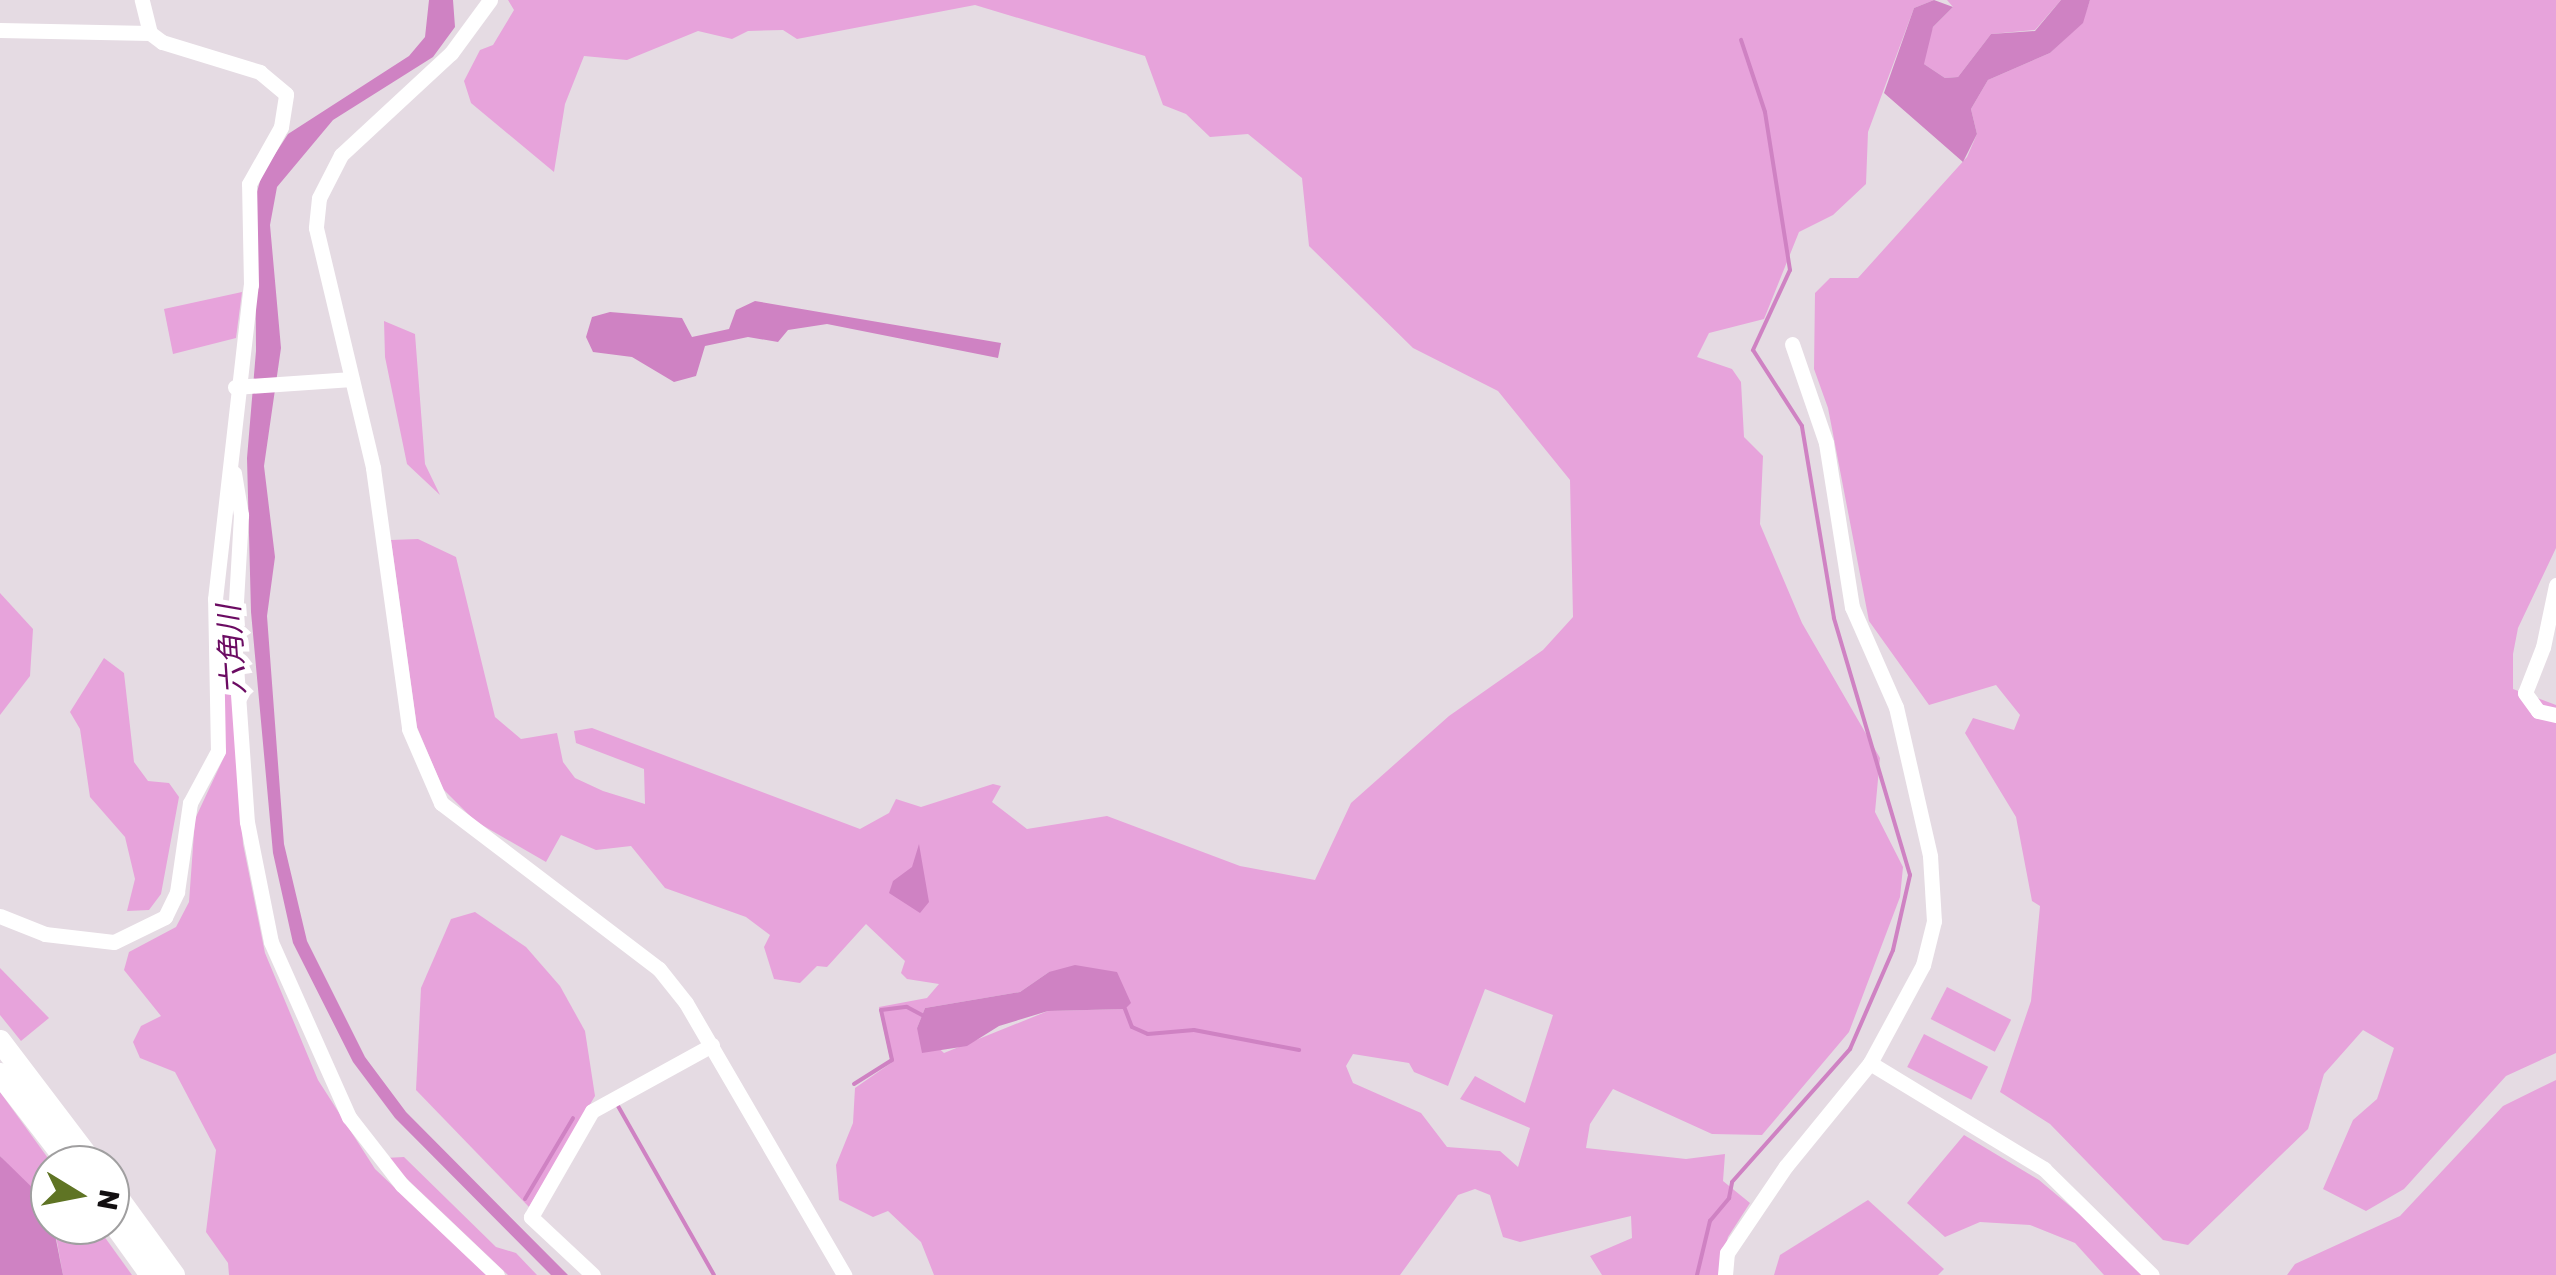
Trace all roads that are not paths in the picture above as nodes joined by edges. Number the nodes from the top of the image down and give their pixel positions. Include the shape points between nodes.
1 (142, 0) edge
2 (490, 0) edge
3 (0, 30) edge
4 (150, 34) junction
5 (1792, 344) dead end
6 (352, 379) junction
7 (241, 385) junction
8 (233, 461) junction
9 (2556, 585) edge
10 (2556, 715) edge
11 (0, 916) edge
12 (0, 1040) edge
13 (712, 1045) junction
14 (1870, 1063) junction
15 (0, 1074) edge
16 (55, 1145) edge
17 (79, 1145) edge
18 (130, 1214) edge
19 (129, 1245) edge
20 (151, 1275) edge
21 (174, 1275) edge
22 (496, 1275) edge
23 (593, 1275) edge
24 (844, 1275) edge
25 (1725, 1275) edge
26 (2152, 1275) edge

1 - 4 street
2 - 6 street via 452,54 327,174 316,228
3 - 4 street
4 - 7 street via 260,72 286,94 281,127 249,184 250,285
5 - 14 street via 1826,443 1852,607 1896,707 1930,856 1934,921 1923,965
6 - 7 street
6 - 13 street via 420,767 440,803 466,828 659,969
7 - 8 street
8 - 11 street via 214,600 218,750 190,803 172,906 165,917 114,942 45,934
8 - 22 street via 241,515 234,637 247,822 271,942 349,1117 402,1185
9 - 10 street via 2544,647 2525,693 2538,712
12 - 17 highway
13 - 23 street via 592,1111 531,1217
13 - 24 street
14 - 25 street via 1786,1166 1726,1254
14 - 26 street via 2044,1170
15 - 16 highway
18 - 21 highway
19 - 20 highway

